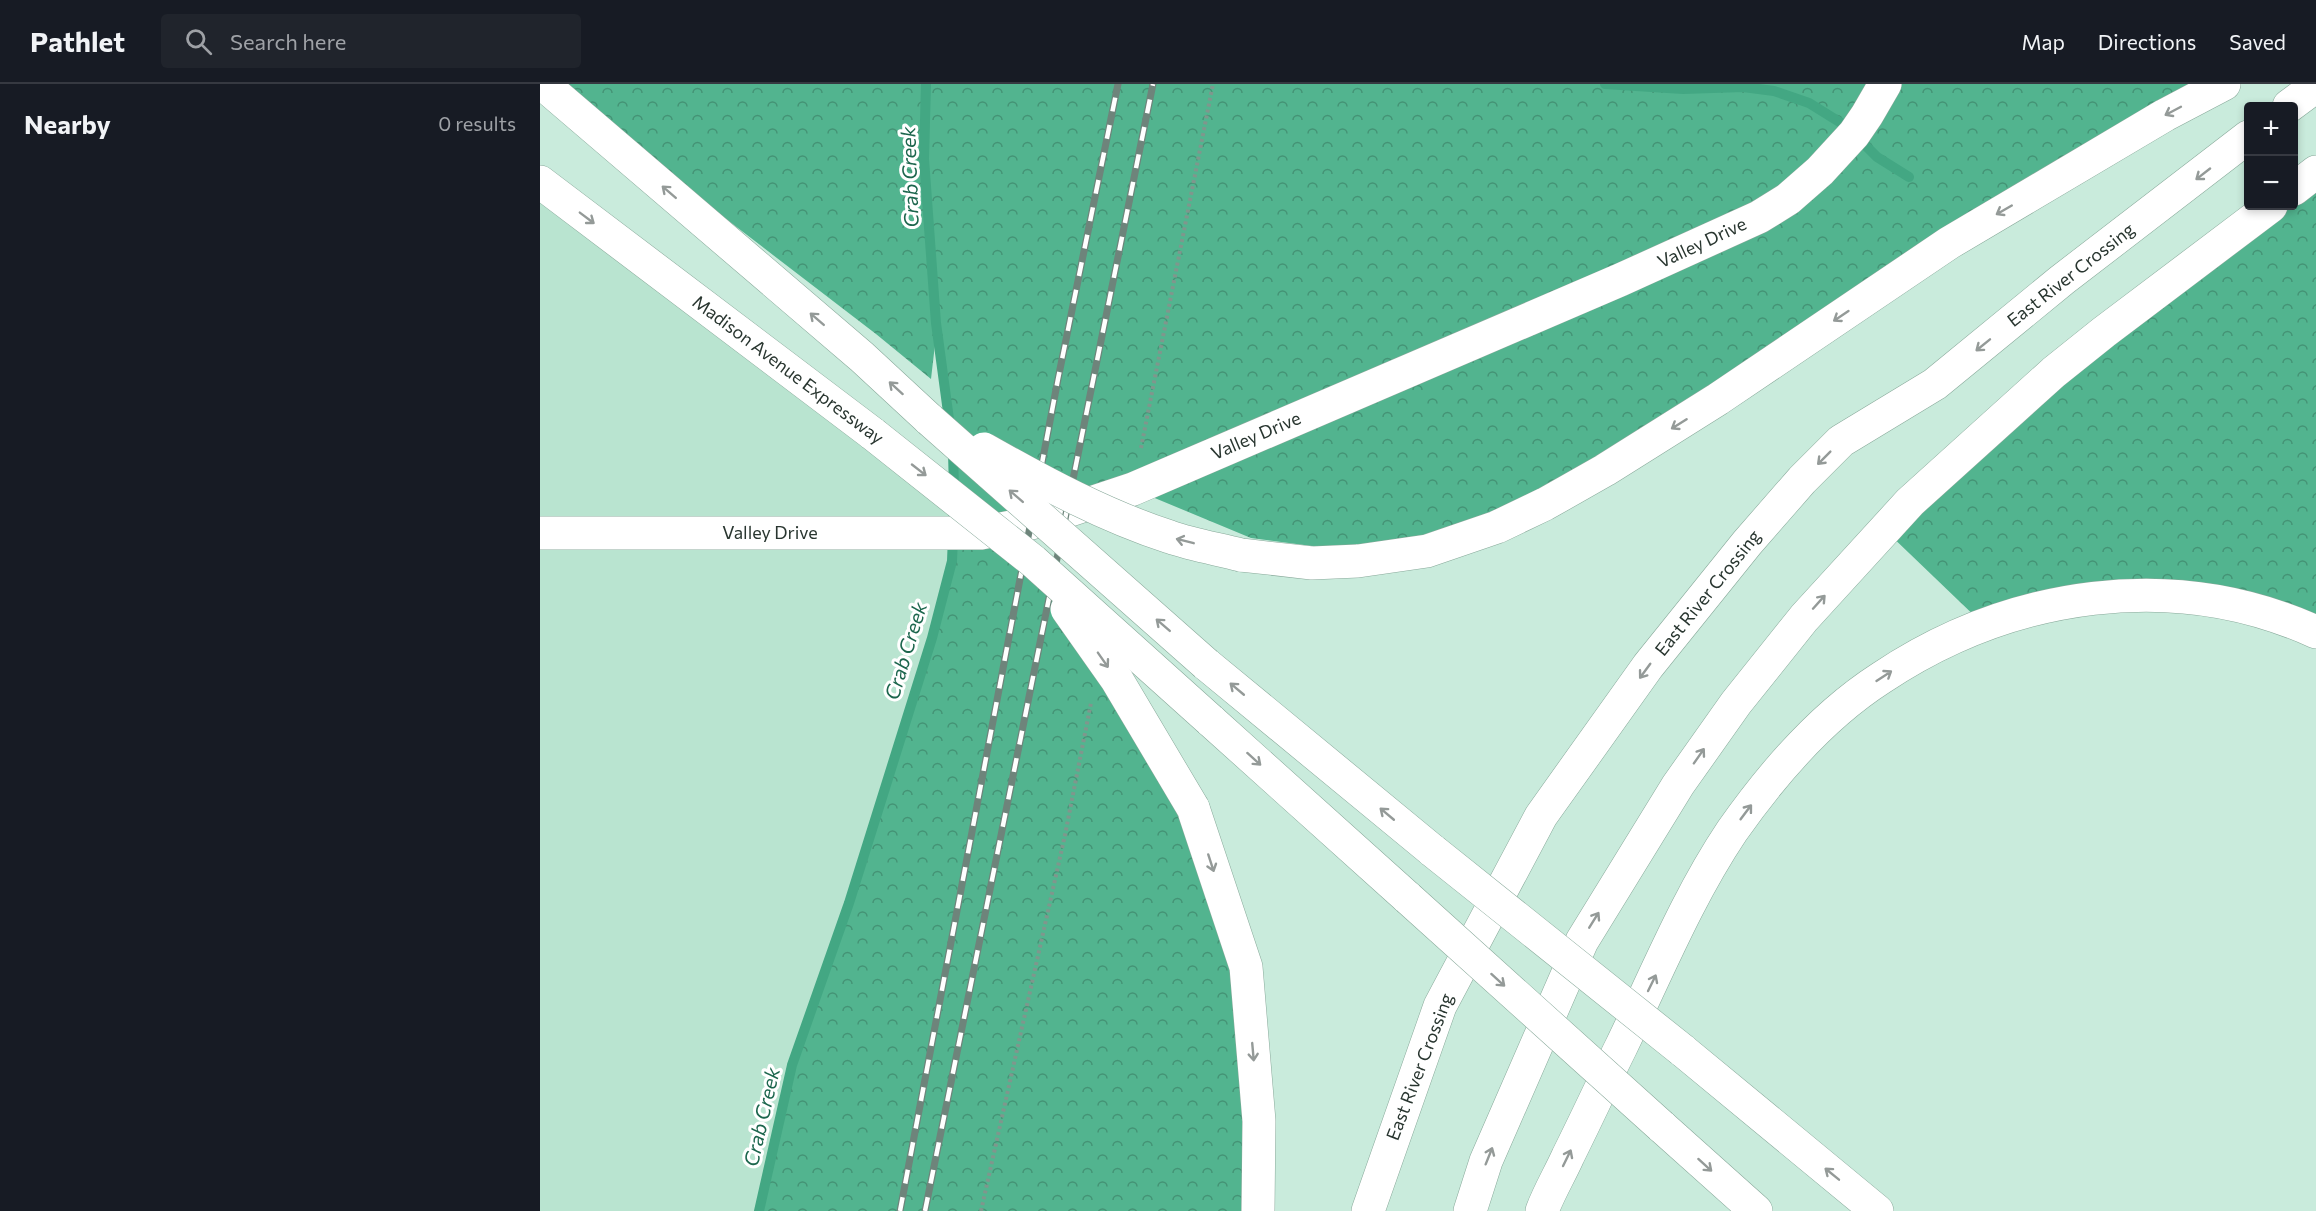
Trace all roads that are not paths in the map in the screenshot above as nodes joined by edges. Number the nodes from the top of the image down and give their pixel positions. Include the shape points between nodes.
1 (543, 84) edge
2 (1885, 84) edge
3 (2224, 84) edge
4 (2316, 86) edge
5 (2294, 102) edge
6 (2244, 140) edge
7 (2316, 172) edge
8 (540, 182) edge
9 (2298, 186) edge
10 (2266, 210) edge
11 (930, 420) junction
12 (540, 533) edge
13 (1033, 561) junction
14 (2316, 632) edge
15 (1258, 1211) edge
16 (1368, 1211) edge
17 (1470, 1211) edge
18 (1542, 1211) edge
19 (1756, 1211) edge
20 (1877, 1211) edge

11 -> 1 main road
2 - 12 main road, Valley Drive via 1854,134 1820,171 1788,199 1759,217 1133,489 1031,524 981,533
3 -> 11 main road, bridge via 1949,243 1605,470 1497,527 1427,551 1312,563 1242,555 1171,538 1057,490
4 - 5 main road
6 -> 16 main road, East River Crossing via 1935,384 1841,441 1747,543 1648,666 1541,816 1440,1006
7 - 9 main road
8 -> 13 main road, Madison Avenue Expressway, bridge via 873,434
17 -> 10 main road via 1486,1161 1582,940 1678,785 1804,618 1910,502 2054,372
20 -> 11 main road, bridge via 1206,664
13 -> 15 main road, bridge via 1118,680 1193,808 1246,967 1259,1121
13 -> 19 main road, bridge
18 -> 14 main road via 1698,887 1731,832 1775,774 1835,713 1879,679 1922,652 1983,624 2103,596 2208,598 2251,608

